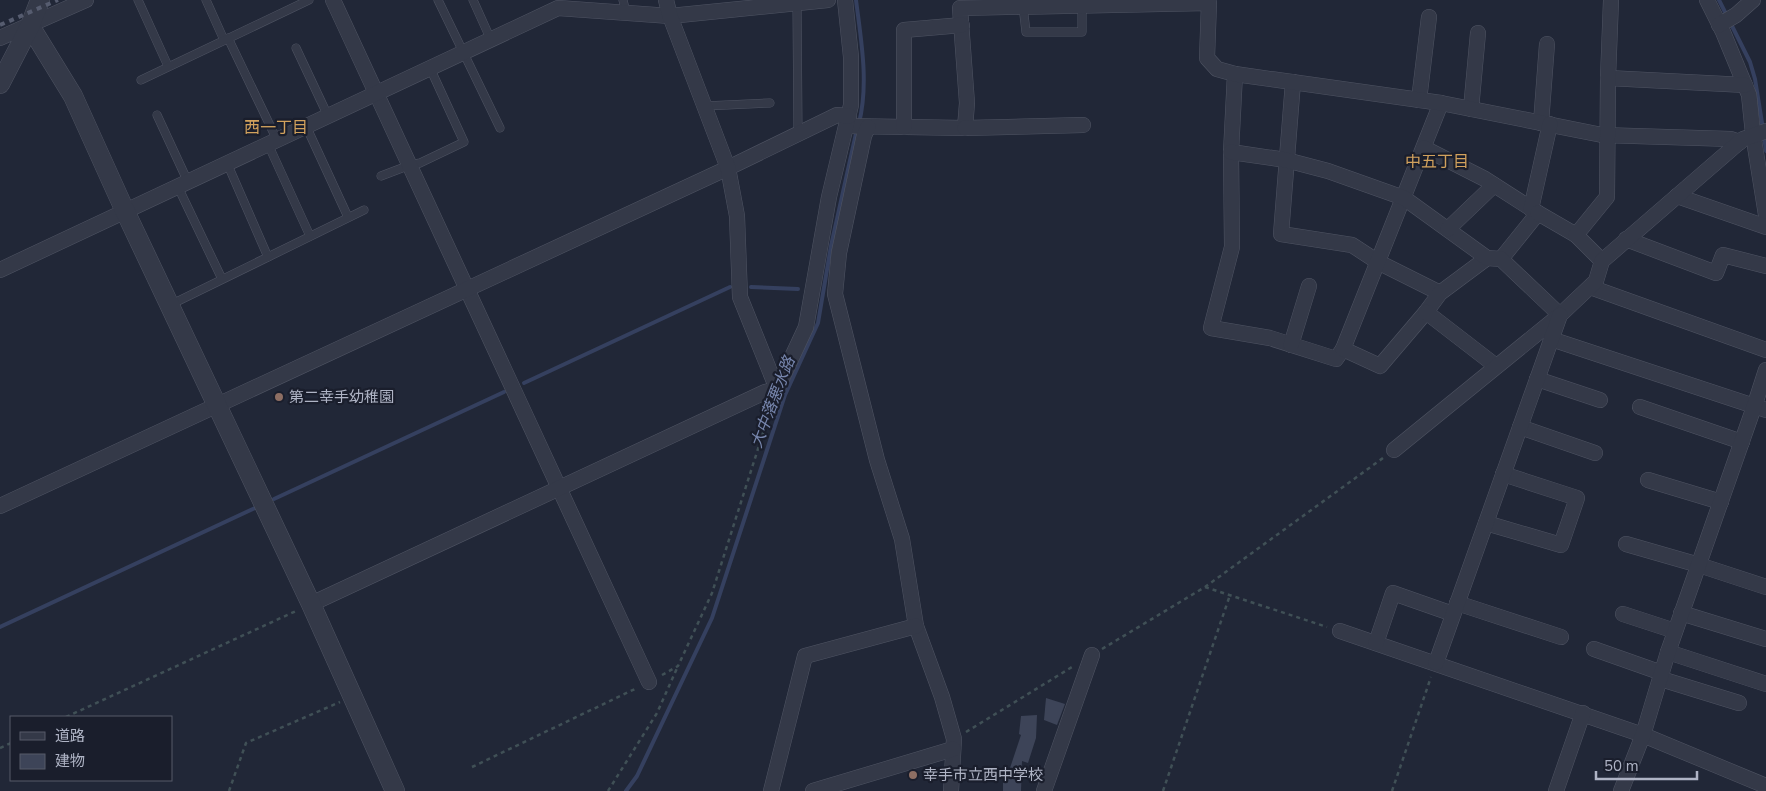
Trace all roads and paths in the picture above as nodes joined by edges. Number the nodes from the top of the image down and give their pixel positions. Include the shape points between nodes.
1 (40, 0) edge
2 (86, 0) edge
3 (138, 0) edge
4 (206, 0) edge
5 (309, 0) edge
6 (333, 0) edge
7 (438, 0) edge
8 (473, 0) edge
9 (666, 0) edge
10 (828, 0) edge
11 (845, 0) edge
12 (1612, 0) edge
13 (1707, 0) edge
14 (1753, 0) edge
15 (1209, 2) edge
16 (797, 3) junction
17 (959, 4) edge
18 (1028, 4) edge
19 (625, 6) edge
20 (1082, 6) junction
21 (670, 16) junction
22 (1429, 17) dead end
23 (1726, 21) junction
24 (962, 25) junction
25 (30, 26) junction
26 (1478, 33) dead end
27 (0, 38) edge
28 (226, 39) junction
29 (491, 40) junction
30 (1547, 44) dead end
31 (296, 48) dead end
32 (463, 53) junction
33 (168, 66) junction
34 (430, 68) junction
35 (1234, 74) junction
36 (1608, 78) junction
37 (141, 80) dead end
38 (1294, 82) junction
39 (0, 84) edge
40 (1745, 85) junction
41 (376, 93) junction
42 (1419, 100) junction
43 (770, 103) dead end
44 (1441, 103) junction
45 (705, 106) junction
46 (1471, 109) junction
47 (157, 115) dead end
48 (328, 116) junction
49 (857, 124) junction
50 (1545, 124) junction
51 (1083, 125) dead end
52 (306, 126) junction
53 (904, 127) junction
54 (500, 128) dead end
55 (966, 128) junction
56 (798, 135) junction
57 (1607, 135) junction
58 (1754, 135) edge
59 (273, 142) junction
60 (1424, 148) junction
61 (1231, 152) junction
62 (1286, 160) junction
63 (227, 163) junction
64 (410, 165) junction
65 (728, 168) junction
66 (381, 176) dead end
67 (183, 184) junction
68 (1494, 184) junction
69 (1677, 196) junction
70 (1404, 198) junction
71 (364, 210) dead end
72 (125, 211) junction
73 (1534, 211) junction
74 (1766, 215) edge
75 (348, 217) junction
76 (1766, 226) edge
77 (1448, 229) junction
78 (1576, 235) junction
79 (310, 236) junction
80 (1626, 239) junction
81 (268, 257) junction
82 (1494, 258) junction
83 (1602, 261) junction
84 (1378, 262) junction
85 (1766, 266) edge
86 (0, 270) edge
87 (222, 279) junction
88 (1309, 286) dead end
89 (1590, 287) junction
90 (468, 288) junction
91 (1440, 293) junction
92 (170, 305) junction
93 (1426, 312) junction
94 (1560, 314) junction
95 (1551, 339) junction
96 (1291, 345) junction
97 (1343, 349) junction
98 (1766, 350) edge
99 (1496, 366) junction
100 (1766, 370) edge
101 (1537, 379) junction
102 (777, 389) junction
103 (1600, 400) dead end
104 (217, 404) junction
105 (1640, 407) dead end
106 (1760, 409) edge
107 (1520, 427) junction
108 (1742, 442) junction
109 (1394, 450) joint
110 (1595, 452) dead end
111 (1503, 474) junction
112 (1648, 480) dead end
113 (560, 488) junction
114 (1721, 502) junction
115 (0, 506) edge
116 (1486, 523) junction
117 (1626, 544) dead end
118 (1699, 565) junction
119 (1766, 587) edge
120 (1230, 595) junction
121 (310, 604) junction
122 (1455, 609) junction
123 (1681, 613) junction
124 (1623, 614) dead end
125 (916, 626) junction
126 (1340, 631) joint
127 (1675, 631) junction
128 (1561, 637) dead end
129 (1766, 640) edge
130 (1376, 644) junction
131 (1594, 649) dead end
132 (1668, 652) junction
133 (1092, 655) dead end
134 (1436, 663) junction
135 (678, 666) junction
136 (1662, 676) junction
137 (649, 682) junction
138 (1766, 684) edge
139 (352, 697) junction
140 (1739, 703) dead end
141 (1583, 714) junction
142 (68, 716) edge
143 (1643, 735) junction
144 (953, 749) junction
145 (472, 767) dead end
146 (1766, 786) edge
147 (229, 791) edge
148 (395, 791) edge
149 (608, 791) edge
150 (771, 791) edge
151 (813, 791) edge
152 (951, 791) edge
153 (1044, 791) edge
154 (1163, 791) edge
155 (1392, 791) edge
156 (1556, 791) edge
157 (1621, 791) edge

1 - 25 street
2 - 25 street
3 - 33 lane
4 - 28 lane
5 - 28 lane
6 - 41 street
7 - 32 lane
8 - 29 lane
9 - 21 street
10 - 16 street
11 - 49 street via 851,57 851,105
12 - 36 street
13 - 23 street
14 - 23 street
15 - 20 street
15 - 35 street via 1207,58 1218,69
16 - 21 street
16 - 56 lane
17 - 18 street
17 - 24 street
18 - 20 street
18 - 20 lane via 1026,32 1082,32
19 - 21 street
19 - 29 street via 558,8
21 - 45 street
22 - 42 street
23 - 40 street
24 - 53 street via 904,30
24 - 55 street
25 - 27 street
25 - 39 street
25 - 72 street via 73,96
26 - 46 street
28 - 33 lane
28 - 59 lane
29 - 32 street
30 - 50 street
31 - 48 lane
32 - 34 street
32 - 54 lane
33 - 37 lane
34 - 41 street
34 - 64 lane via 464,142
35 - 38 street
35 - 61 street
36 - 40 street
36 - 57 street
38 - 42 street
38 - 62 street
40 - 58 street
41 - 48 street
41 - 64 street
42 - 44 street
43 - 45 lane
44 - 46 street
44 - 60 street
45 - 65 street
46 - 50 street
47 - 67 lane
48 - 52 street
49 - 53 street
49 - 56 street via 837,115
49 - 102 street via 829,197 806,327
49 - 125 street via 864,136 839,253 835,294 877,460 902,539
50 - 57 street
50 - 73 street
51 - 55 street
52 - 59 street
52 - 75 lane
53 - 55 street
56 - 65 street
57 - 58 street via 1732,139
57 - 78 street via 1607,198
58 - 69 street
58 - 74 street
59 - 63 street
59 - 79 lane
60 - 68 street
60 - 70 street
61 - 62 street
61 - 96 street via 1232,247 1211,328
62 - 70 street
62 - 84 street via 1281,234 1352,245
63 - 67 street
63 - 81 lane
64 - 66 lane
64 - 90 street
65 - 90 street
65 - 102 street via 736,216 740,297
67 - 72 street
67 - 87 lane
68 - 73 street
68 - 77 street
69 - 76 street
69 - 80 street
70 - 77 street
70 - 84 street
71 - 75 lane
72 - 86 street
72 - 92 street
73 - 78 street
73 - 82 street
75 - 79 lane
77 - 82 street
78 - 83 street
79 - 81 lane
80 - 83 street
80 - 85 street via 1716,273 1723,255
81 - 87 lane
82 - 91 street
82 - 94 street
83 - 89 street via 1596,281
84 - 91 street
84 - 97 street
87 - 92 lane
88 - 96 street
89 - 94 street
89 - 98 street
90 - 104 street
90 - 113 street
91 - 93 street
92 - 104 street
93 - 97 street via 1380,366
93 - 99 street
94 - 95 street
94 - 99 street
95 - 101 street
95 - 106 street
96 - 97 street via 1336,359
99 - 109 street
100 - 106 street
101 - 103 street
101 - 107 street
102 - 113 street
102 - 135 path via 712,593
104 - 115 street
104 - 121 street
105 - 108 street
106 - 108 street
107 - 110 street
107 - 111 street
108 - 114 street
109 - 120 path via 1205,587
111 - 116 street
111 - 116 street via 1577,498 1561,545
112 - 114 street
113 - 121 street
113 - 137 street
114 - 118 street
116 - 122 street
117 - 118 street
118 - 119 street
118 - 123 street
120 - 126 path
120 - 154 path
121 - 139 street
121 - 142 path
122 - 128 street
122 - 130 street via 1393,593
122 - 134 street
123 - 127 street
123 - 129 street
124 - 127 street
125 - 144 street via 942,697 954,739
125 - 150 street via 805,656
126 - 130 street
127 - 132 street
130 - 134 street
131 - 136 street
132 - 136 street
132 - 138 street
133 - 153 street
134 - 141 street
134 - 155 path
135 - 137 path
135 - 149 path via 656,713
136 - 140 street
136 - 143 street
137 - 145 path
139 - 147 path via 246,742
139 - 148 street
141 - 143 street
141 - 156 street
143 - 146 street
143 - 157 street
144 - 151 street
144 - 152 street

